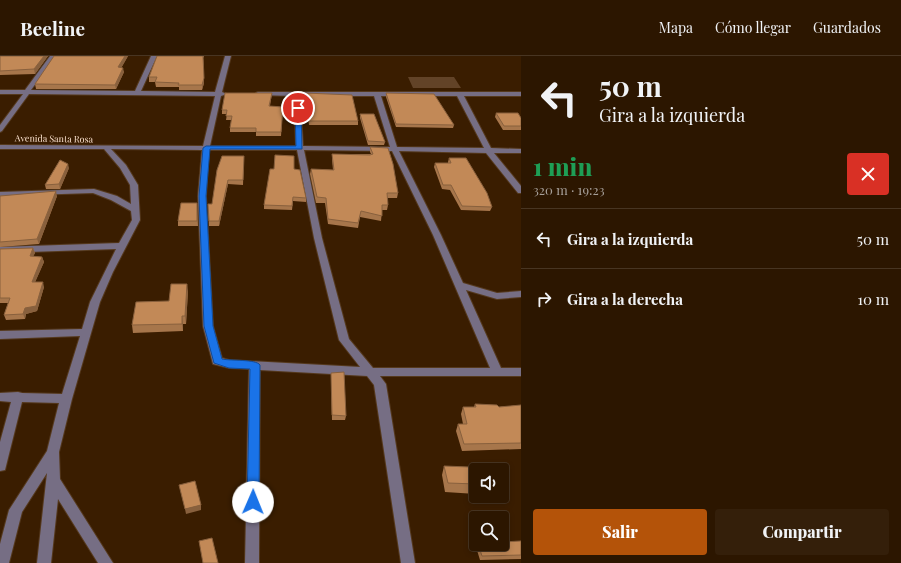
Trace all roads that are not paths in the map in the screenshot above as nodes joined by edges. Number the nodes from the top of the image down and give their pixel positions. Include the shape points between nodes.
1 (52, 56) edge
2 (154, 56) edge
3 (228, 56) edge
4 (0, 92) edge
5 (26, 92) junction
6 (138, 92) junction
7 (459, 93) junction
8 (218, 94) junction
9 (234, 94) edge
10 (249, 94) edge
11 (297, 94) junction
12 (377, 94) junction
13 (521, 94) edge
14 (0, 130) edge
15 (0, 148) edge
16 (107, 148) junction
17 (206, 148) junction
18 (300, 148) junction
19 (394, 148) junction
20 (488, 150) junction
21 (521, 151) edge
22 (521, 191) edge
23 (0, 194) edge
24 (136, 210) junction
25 (121, 246) junction
26 (0, 250) edge
27 (459, 285) junction
28 (521, 294) edge
29 (85, 332) junction
30 (0, 335) edge
31 (255, 365) junction
32 (372, 372) junction
33 (497, 372) junction
34 (521, 372) edge
35 (18, 396) junction
36 (0, 397) edge
37 (66, 399) junction
38 (53, 452) junction
39 (0, 466) edge
40 (53, 480) junction
41 (2, 563) edge
42 (44, 563) edge
43 (106, 563) edge
44 (252, 563) edge
45 (408, 563) edge

1 - 5 street
2 - 6 street
3 - 8 street
4 - 5 street
5 - 6 street
5 - 14 street
6 - 8 street
7 - 12 street
7 - 13 street
7 - 20 street
8 - 9 street
8 - 17 street
10 - 11 street
11 - 12 street
11 - 18 street
12 - 19 street
15 - 16 street, Avenida Santa Rosa
16 - 17 street, Avenida Santa Rosa
16 - 24 street via 123,167 134,186
17 - 18 street, Avenida Santa Rosa
17 - 31 street via 202,196 206,304 212,347 217,361
18 - 19 street, Avenida Santa Rosa
18 - 32 street via 318,238 344,340
19 - 20 street, Avenida Santa Rosa
19 - 27 street
20 - 21 street, Avenida Santa Rosa
20 - 22 street
23 - 24 street via 94,191
24 - 25 street via 136,220
25 - 26 street
25 - 29 street via 95,302
27 - 28 street via 497,296
27 - 33 street
29 - 30 street
29 - 37 street
31 - 32 street
31 - 44 street
32 - 33 street
32 - 45 street via 380,384
33 - 34 street
35 - 36 street
35 - 37 street
35 - 39 street
37 - 38 street
38 - 40 street
38 - 41 street via 16,510
40 - 42 street
40 - 43 street

